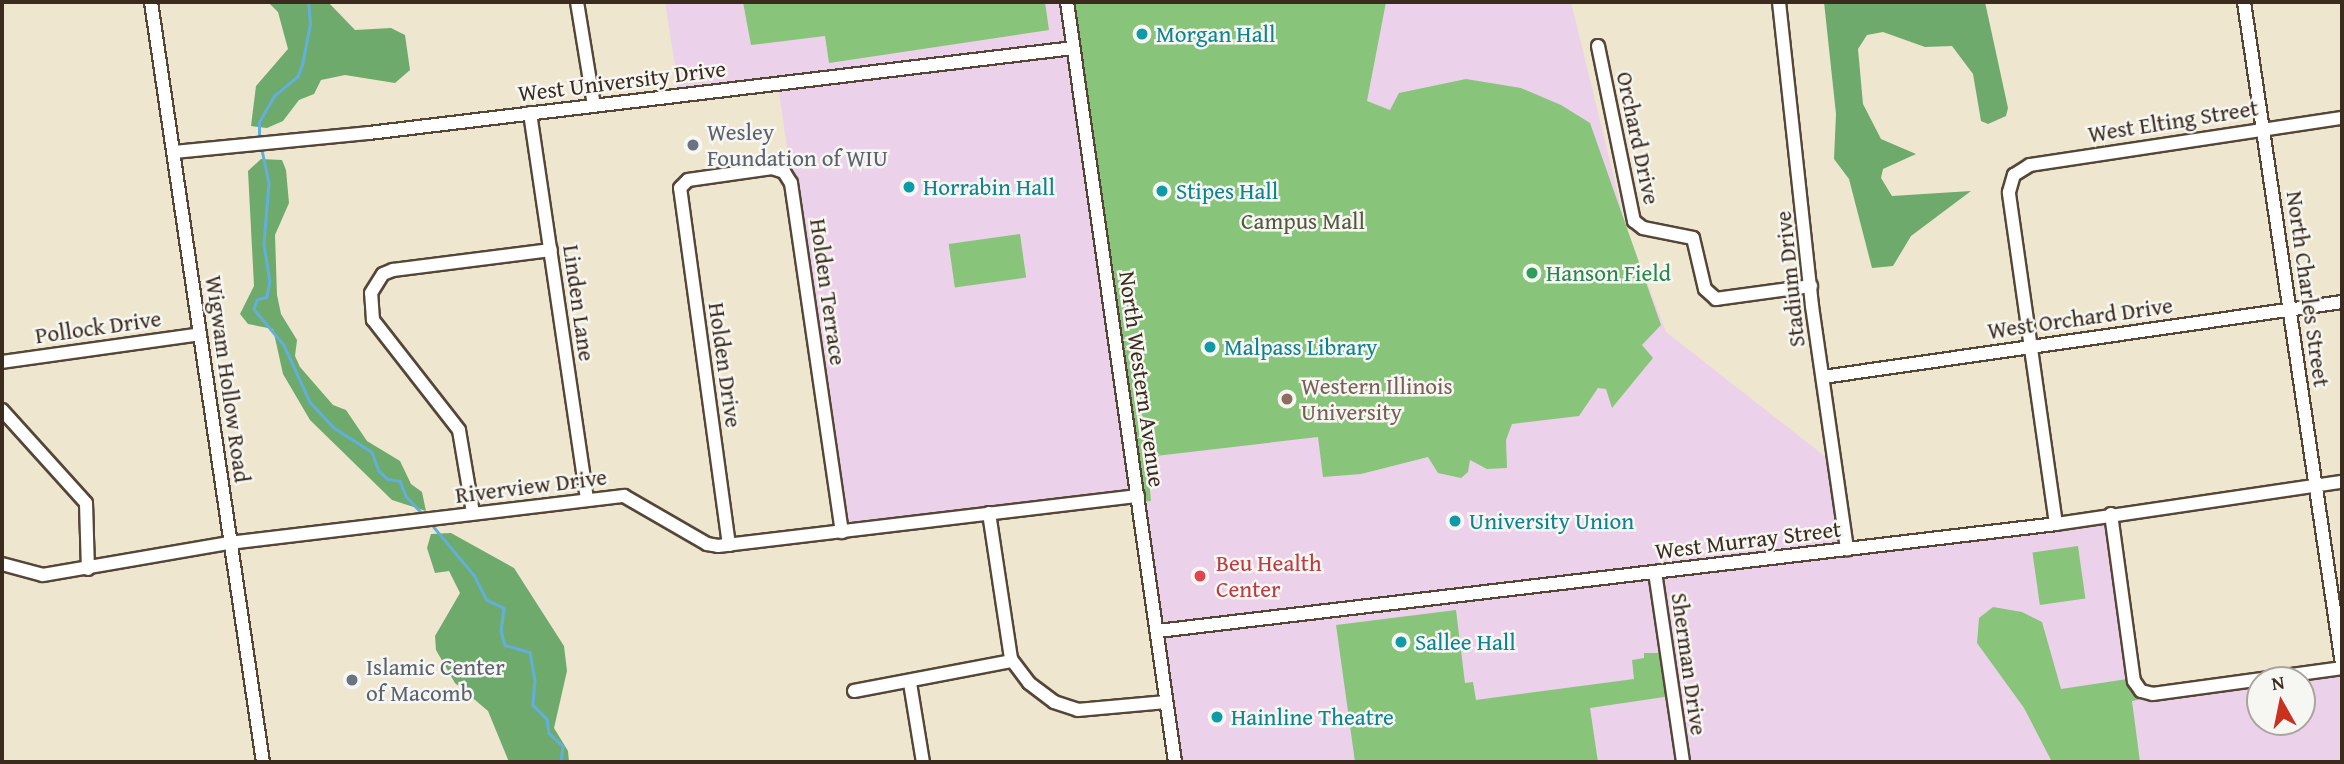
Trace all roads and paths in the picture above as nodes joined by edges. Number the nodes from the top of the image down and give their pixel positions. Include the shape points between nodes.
1 (151, 2) edge
2 (577, 2) edge
3 (1067, 2) edge
4 (1779, 2) edge
5 (2244, 2) edge
6 (1598, 46) dead end
7 (1073, 48) junction
8 (594, 106) junction
9 (530, 113) junction
10 (2342, 118) edge
11 (2264, 128) junction
12 (175, 152) junction
13 (680, 191) joint
14 (551, 250) junction
15 (1811, 286) junction
16 (2342, 302) edge
17 (2289, 309) junction
18 (200, 334) junction
19 (2032, 346) junction
20 (2, 362) edge
21 (1823, 377) junction
22 (2, 410) edge
23 (2342, 482) edge
24 (2315, 486) junction
25 (1138, 496) junction
26 (587, 500) junction
27 (473, 513) junction
28 (989, 513) junction
29 (2111, 514) junction
30 (2056, 524) junction
31 (842, 532) junction
32 (229, 543) junction
33 (729, 545) junction
34 (1847, 550) junction
35 (2, 564) edge
36 (88, 569) junction
37 (1656, 572) junction
38 (1158, 631) junction
39 (1012, 661) junction
40 (2342, 666) edge
41 (910, 682) junction
42 (854, 691) dead end
43 (1166, 702) junction
44 (263, 762) edge
45 (922, 762) edge
46 (1175, 762) edge
47 (1684, 762) edge

1 - 12 street, Wigwam Hollow Road
2 - 8 street
3 - 7 street, North Western Avenue
4 - 15 street, Stadium Drive
5 - 11 street, North Charles Street
6 - 15 street, Orchard Drive via 1634,221 1643,228 1693,238 1705,289 1716,299
7 - 8 street, West University Drive
7 - 25 street, North Western Avenue
8 - 9 street, West University Drive
9 - 12 street, West University Drive
9 - 14 street, Linden Lane
10 - 11 street, West Elting Street
11 - 17 street, North Charles Street
11 - 19 street, West Elting Street via 2030,165 2014,175 2009,192
12 - 18 street, Wigwam Hollow Road
13 - 31 street, Holden Terrace via 688,180 772,168 790,179
13 - 33 street, Holden Drive
14 - 26 street, Linden Lane
14 - 27 street via 393,270 383,274 371,293 373,320 459,430
15 - 21 street, Stadium Drive
16 - 17 street, West Orchard Drive
17 - 19 street, West Orchard Drive
17 - 24 street, North Charles Street
18 - 20 street, Pollock Drive
18 - 32 street, Wigwam Hollow Road
19 - 21 street, West Orchard Drive
19 - 30 street
21 - 34 street, Stadium Drive
22 - 36 street via 86,503
23 - 24 street, West Murray Street
24 - 29 street, West Murray Street
24 - 40 street, North Charles Street
25 - 28 street, Riverview Drive
25 - 38 street, North Western Avenue
26 - 27 street, Riverview Drive
26 - 33 street, Riverview Drive via 632,498 707,544
27 - 32 street, Riverview Drive
28 - 31 street, Riverview Drive
28 - 39 street
29 - 30 street, West Murray Street
29 - 40 street via 2134,678 2141,691 2153,694
30 - 34 street, West Murray Street
31 - 33 street, Riverview Drive
32 - 36 street, Riverview Drive
32 - 44 street, Wigwam Hollow Road
34 - 37 street, West Murray Street
35 - 36 street, Riverview Drive via 35,575
37 - 38 street, West Murray Street
37 - 47 street, Sherman Drive
38 - 43 street, North Western Avenue
39 - 41 street
39 - 43 street via 1041,693 1070,709
41 - 42 street
41 - 45 street
43 - 46 street, North Western Avenue

